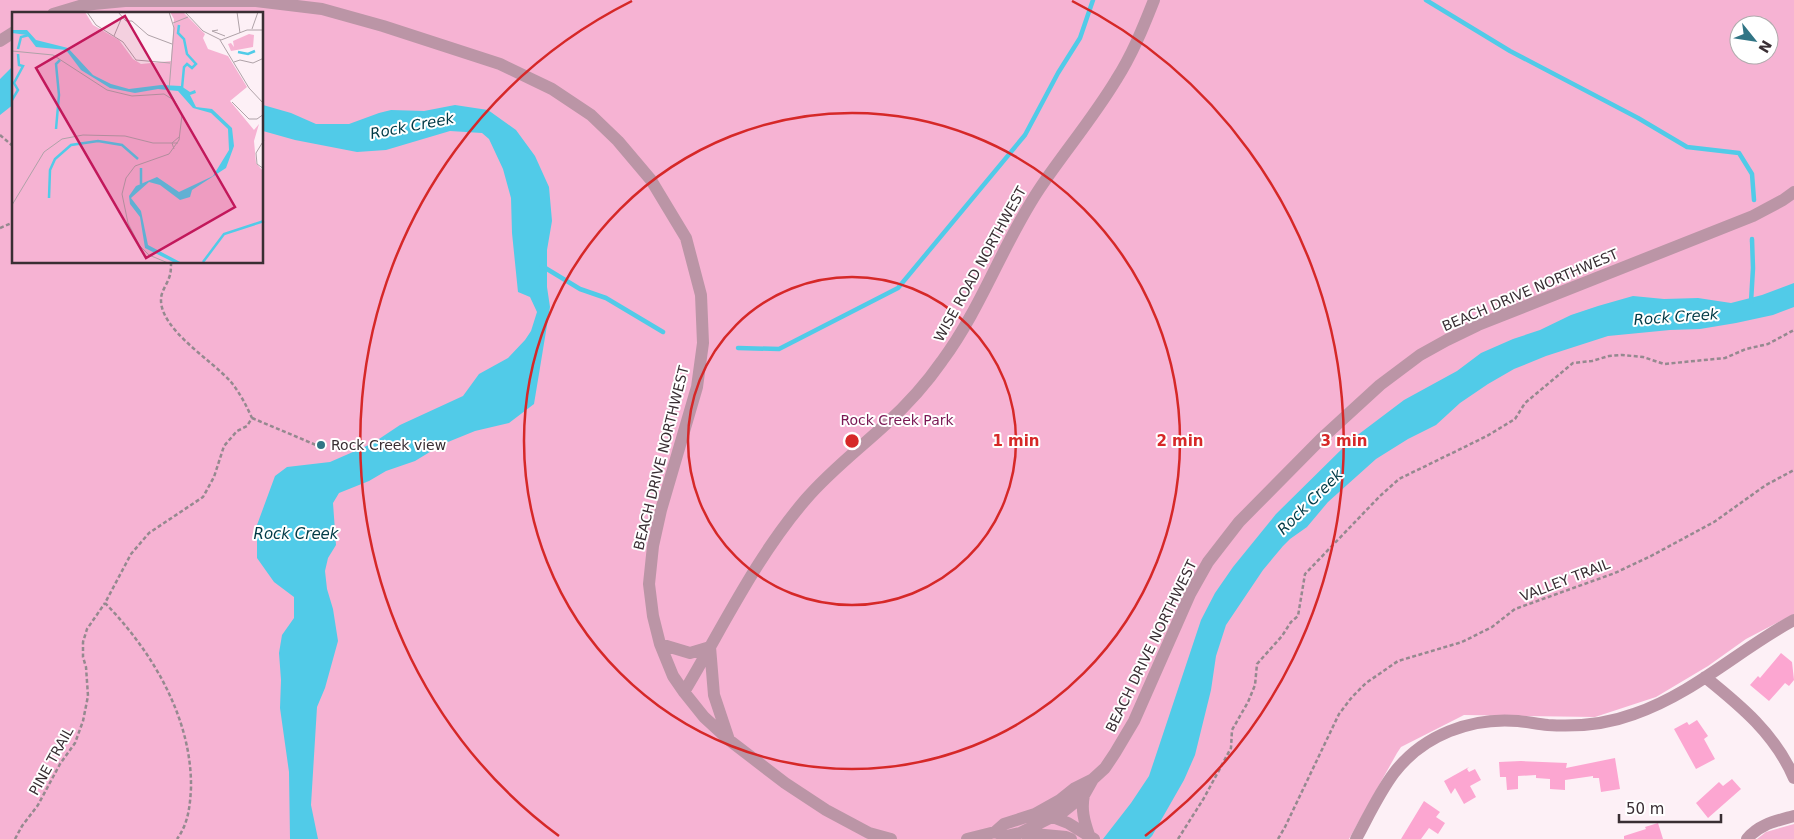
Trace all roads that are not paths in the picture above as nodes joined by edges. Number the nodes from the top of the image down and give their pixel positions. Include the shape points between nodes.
1 (1154, 0) edge
2 (60, 12) edge
3 (12, 33) edge
4 (0, 41) edge
5 (1794, 192) edge
6 (1794, 620) edge
7 (660, 644) junction
8 (710, 648) junction
9 (1705, 676) junction
10 (684, 692) junction
11 (729, 740) junction
12 (1794, 778) edge
13 (1093, 779) junction
14 (1084, 796) junction
15 (1060, 800) junction
16 (1035, 814) junction
17 (1794, 816) edge
18 (1054, 817) junction
19 (995, 832) junction
20 (1020, 833) junction
21 (1091, 837) edge
22 (1068, 838) edge
23 (891, 839) edge
24 (967, 839) edge
25 (1356, 839) edge
26 (1747, 839) edge

1 - 8 street, WISE ROAD NORTHWEST via 1116,81 1024,212 953,346 913,397 825,478 790,518 760,560
2 - 7 street, BEACH DRIVE NORTHWEST via 83,5 125,1 256,1 322,9 500,64 552,89 591,115 618,141 651,180 686,238 702,295 703,343 697,387 653,546 649,584
3 - 4 street
5 - 13 street, BEACH DRIVE NORTHWEST via 1752,216 1478,325 1420,355 1380,385 1245,515 1208,562 1190,594 1134,721 1105,768
6 - 9 street
7 - 8 street via 690,653
7 - 10 street, BEACH DRIVE NORTHWEST via 673,676
8 - 10 street, WISE ROAD NORTHWEST
8 - 11 street via 714,695
9 - 12 street via 1754,718 1777,746
9 - 25 street via 1660,704 1608,722 1568,726 1492,721 1465,726 1439,736 1415,752 1395,773
10 - 11 street, BEACH DRIVE NORTHWEST via 704,717
11 - 23 street, BEACH DRIVE NORTHWEST via 826,810 869,833
13 - 14 street, BEACH DRIVE NORTHWEST
13 - 15 street, BEACH DRIVE NORTHWEST
14 - 18 street, BEACH DRIVE NORTHWEST
14 - 21 street via 1083,813
15 - 16 street, BEACH DRIVE NORTHWEST
15 - 18 street
16 - 18 street
16 - 19 street, BEACH DRIVE NORTHWEST via 1004,824
17 - 26 street via 1764,825
18 - 20 street, BEACH DRIVE NORTHWEST
18 - 21 street
18 - 22 street
19 - 20 street, BEACH DRIVE NORTHWEST via 1006,836
19 - 24 street, BEACH DRIVE NORTHWEST
20 - 22 street

